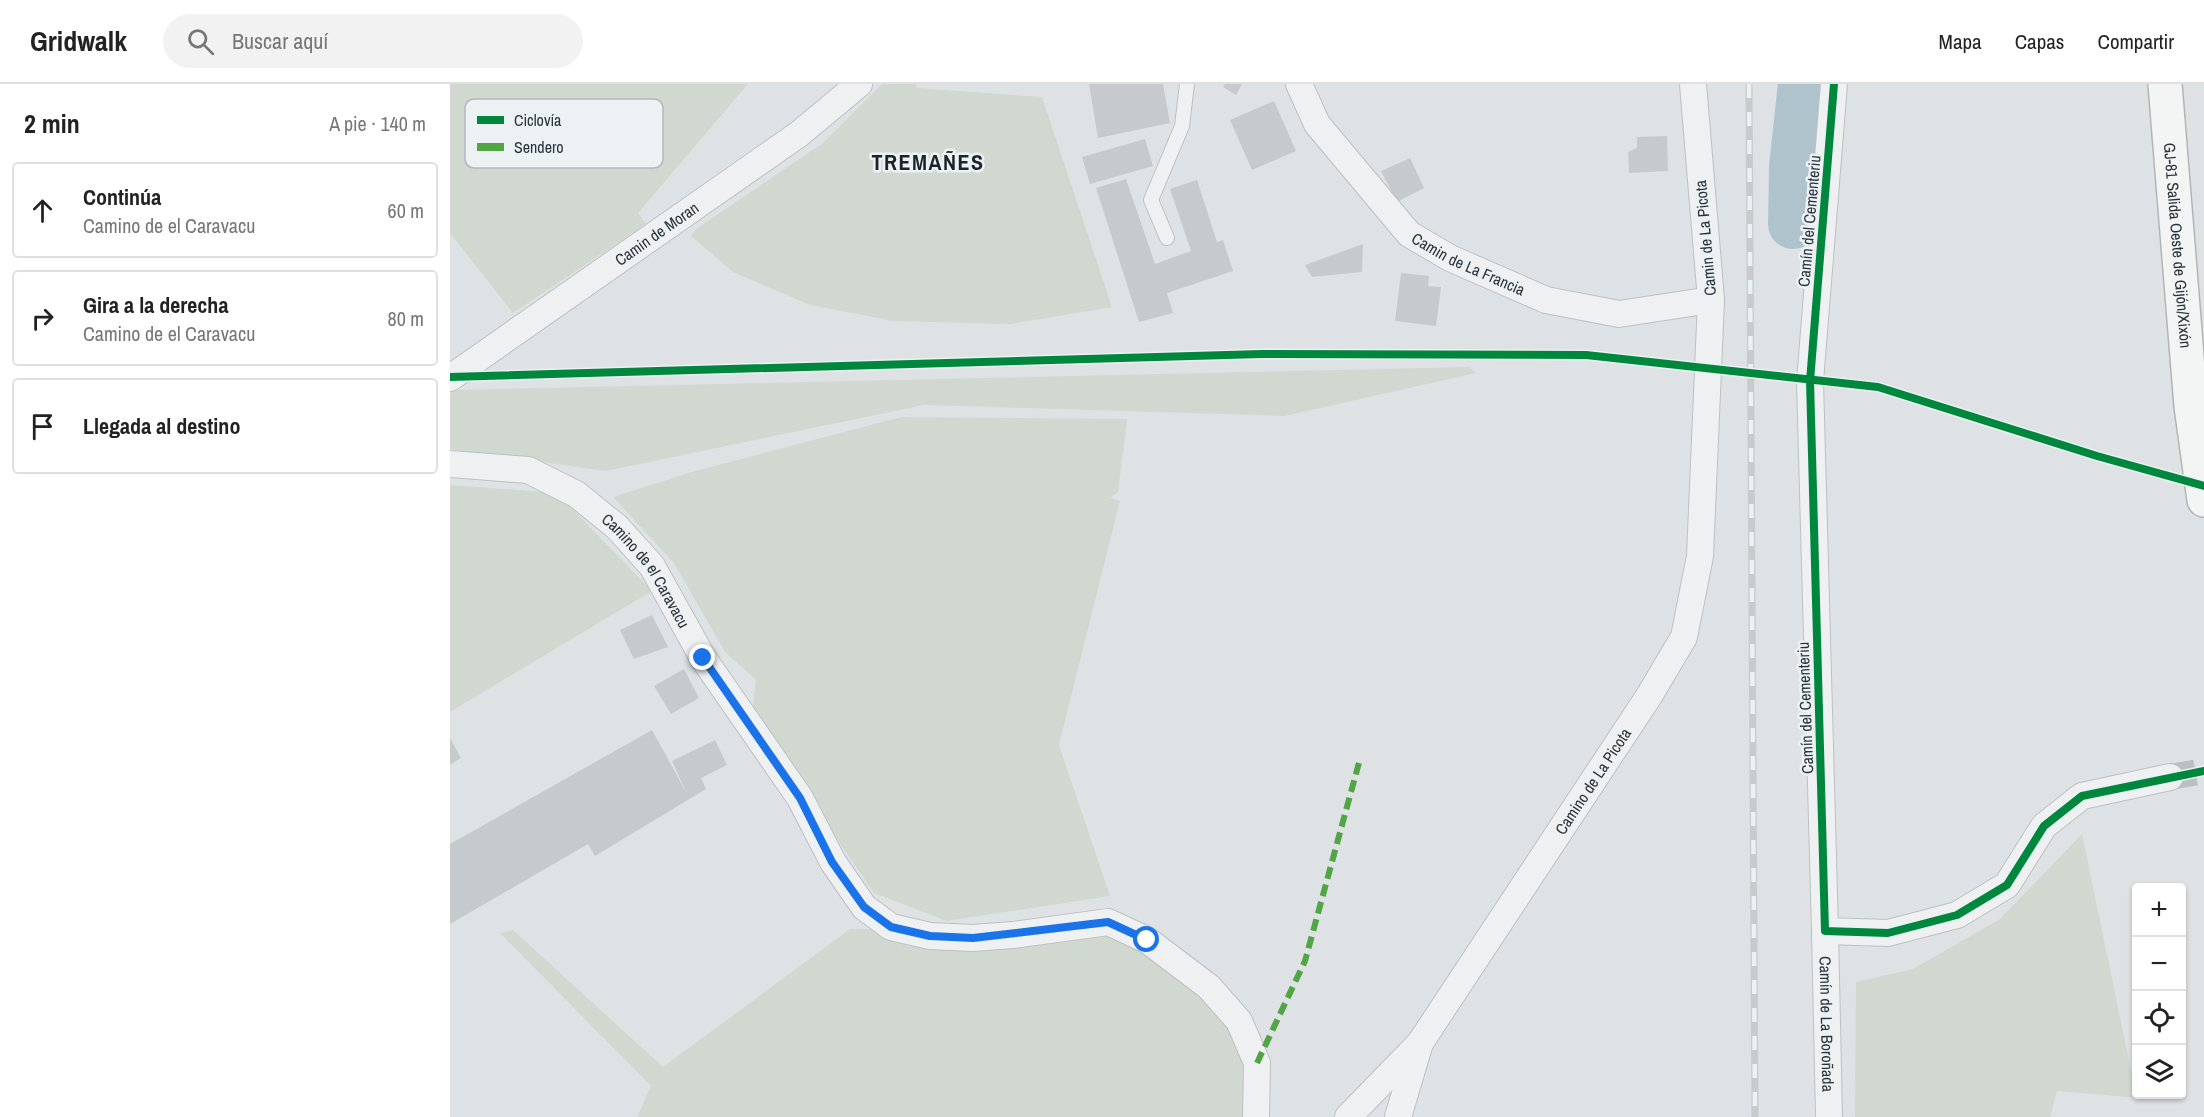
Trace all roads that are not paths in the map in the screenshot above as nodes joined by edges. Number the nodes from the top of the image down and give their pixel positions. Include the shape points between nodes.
1 (859, 84) edge
2 (1187, 84) edge
3 (1299, 84) edge
4 (1693, 84) edge
5 (1834, 84) edge
6 (2165, 84) edge
7 (1167, 238) dead end
8 (1711, 300) junction
9 (450, 378) edge
10 (1707, 391) joint
11 (450, 464) edge
12 (2204, 500) edge
13 (2170, 777) tunnel mouth
14 (1825, 931) junction
15 (1420, 1043) junction
16 (1257, 1117) edge
17 (1348, 1117) edge
18 (1398, 1117) edge
19 (1830, 1117) edge

1 - 9 street, Camin de Moran via 789,140
2 - 7 lane via 1182,126 1151,200
3 - 8 street, Camin de La Francia via 1317,124 1409,234 1450,258 1546,300 1619,314
4 - 8 street, Camin de La Picota
5 - 14 street, Camín del Cementeriu via 1810,381
6 - 12 highway, GJ-81 Salida Oeste de Gijón/Xixón via 2191,406
8 - 10 street, Camin de La Picota
10 - 15 street, Camino de La Picota via 1700,556 1684,637
11 - 16 street, Camino de el Caravacu via 528,470 576,494 617,527 652,566 703,658 800,798 832,862 864,907 891,927 930,936 1013,935 1108,922 1147,940 1209,987 1239,1021 1257,1063
13 - 14 street via 2082,796 2044,826 2007,885 1957,915 1888,933
14 - 19 street, Camín de La Boroñada
15 - 17 street, Camino de La Picota
15 - 18 street

